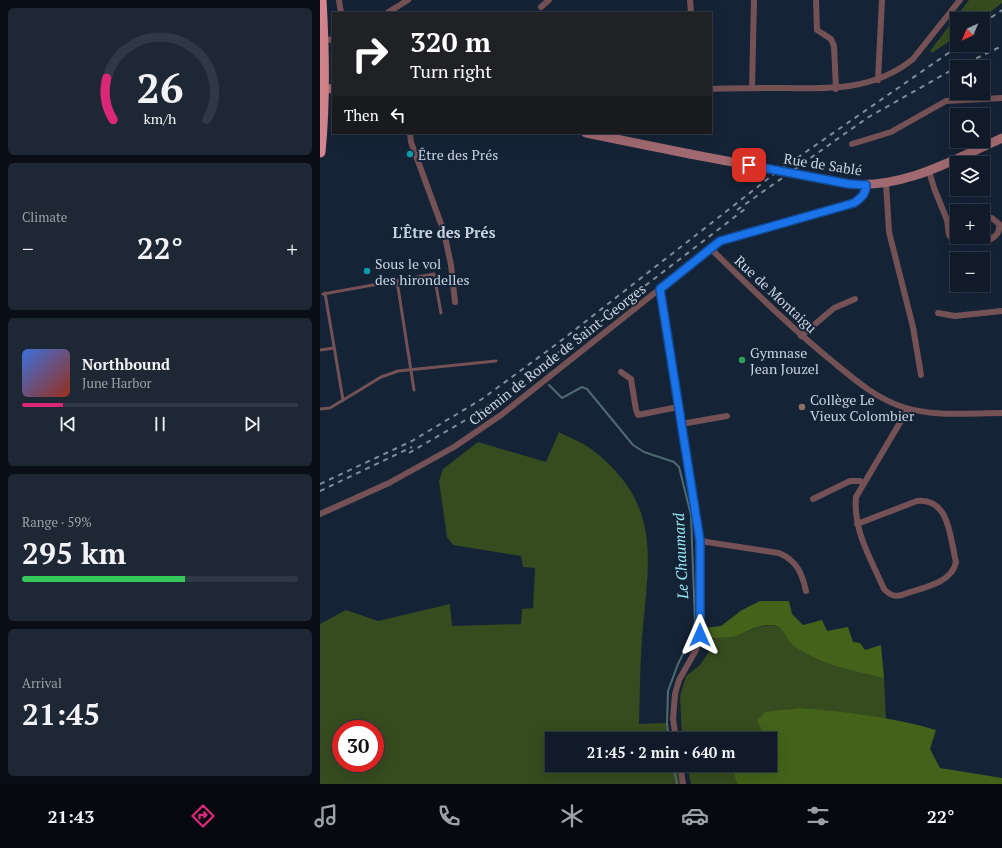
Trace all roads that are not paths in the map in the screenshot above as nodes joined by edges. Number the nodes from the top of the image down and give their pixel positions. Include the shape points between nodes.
1 (321, 0) edge
2 (339, 0) edge
3 (408, 0) edge
4 (549, 0) edge
5 (690, 0) edge
6 (754, 0) edge
7 (816, 0) edge
8 (882, 0) edge
9 (960, 0) edge
10 (541, 7) dead end
11 (341, 12) edge
12 (389, 12) edge
13 (691, 12) edge
14 (328, 40) edge
15 (878, 80) junction
16 (325, 88) edge
17 (752, 88) junction
18 (712, 89) edge
19 (836, 89) junction
20 (1002, 98) edge
21 (410, 134) edge
22 (591, 134) edge
23 (1002, 138) edge
24 (852, 144) dead end
25 (320, 152) edge
26 (929, 171) junction
27 (886, 183) junction
28 (866, 185) junction
29 (990, 218) edge
30 (947, 220) joint
31 (950, 236) edge
32 (990, 239) edge
33 (710, 248) junction
34 (397, 281) junction
35 (660, 289) junction
36 (322, 294) edge
37 (855, 299) dead end
38 (455, 302) dead end
39 (1002, 311) edge
40 (441, 313) dead end
41 (938, 313) dead end
42 (801, 336) junction
43 (334, 348) junction
44 (320, 350) edge
45 (496, 361) dead end
46 (411, 370) junction
47 (621, 372) dead end
48 (921, 375) dead end
49 (414, 390) dead end
50 (343, 400) junction
51 (678, 407) junction
52 (320, 409) edge
53 (908, 409) junction
54 (1002, 413) edge
55 (728, 416) dead end
56 (681, 424) junction
57 (863, 484) junction
58 (813, 499) dead end
59 (320, 514) edge
60 (857, 524) junction
61 (700, 541) junction
62 (806, 591) dead end
63 (675, 732) edge
64 (681, 772) edge
65 (683, 784) edge

1 - 14 highway
2 - 11 street
3 - 12 street
4 - 10 street
5 - 13 street
6 - 17 street
7 - 19 street via 817,30 831,38 834,46
8 - 15 street
9 - 15 street via 913,59
14 - 16 highway
15 - 19 street via 860,86
16 - 25 highway
17 - 18 street
17 - 19 street
20 - 24 street via 946,101 891,132
21 - 38 street via 444,232
22 - 28 main road, Rue de Sablé, bridge via 849,184
23 - 26 main road, Rue de Sablé
26 - 27 main road, Rue de Sablé
26 - 30 street
27 - 28 main road, Rue de Sablé
27 - 48 street via 889,232 913,327
28 - 33 street, Chemin de Ronde de Saint-Georges via 864,195 854,203 720,241
29 - 32 street via 999,224 998,233
30 - 31 street
33 - 35 street, Chemin de Ronde de Saint-Georges
33 - 42 street, Rue de Montaigu
34 - 36 lane
34 - 40 lane via 434,274
34 - 46 lane
35 - 51 street
35 - 59 street, Chemin de Ronde de Saint-Georges via 530,393 454,447 388,483
36 - 43 lane
37 - 42 street via 834,308
39 - 41 street via 955,316
42 - 53 street, Rue de Montaigu via 862,385 886,401
43 - 44 lane
43 - 50 lane
45 - 46 lane
46 - 49 lane
46 - 50 lane via 381,377
47 - 51 street via 631,379 638,415
50 - 52 lane via 330,408
51 - 56 street
53 - 54 street, Rue de Montaigu
53 - 57 street
55 - 56 street
56 - 61 street
57 - 58 street via 860,481 850,481
57 - 60 street via 856,498
60 - 60 street via 884,589 889,594 902,595 947,578 955,567 945,516 934,503 926,500 917,501
61 - 62 street via 779,553 788,557 797,565
61 - 63 street via 700,635 696,650 678,680 673,720
64 - 65 street

